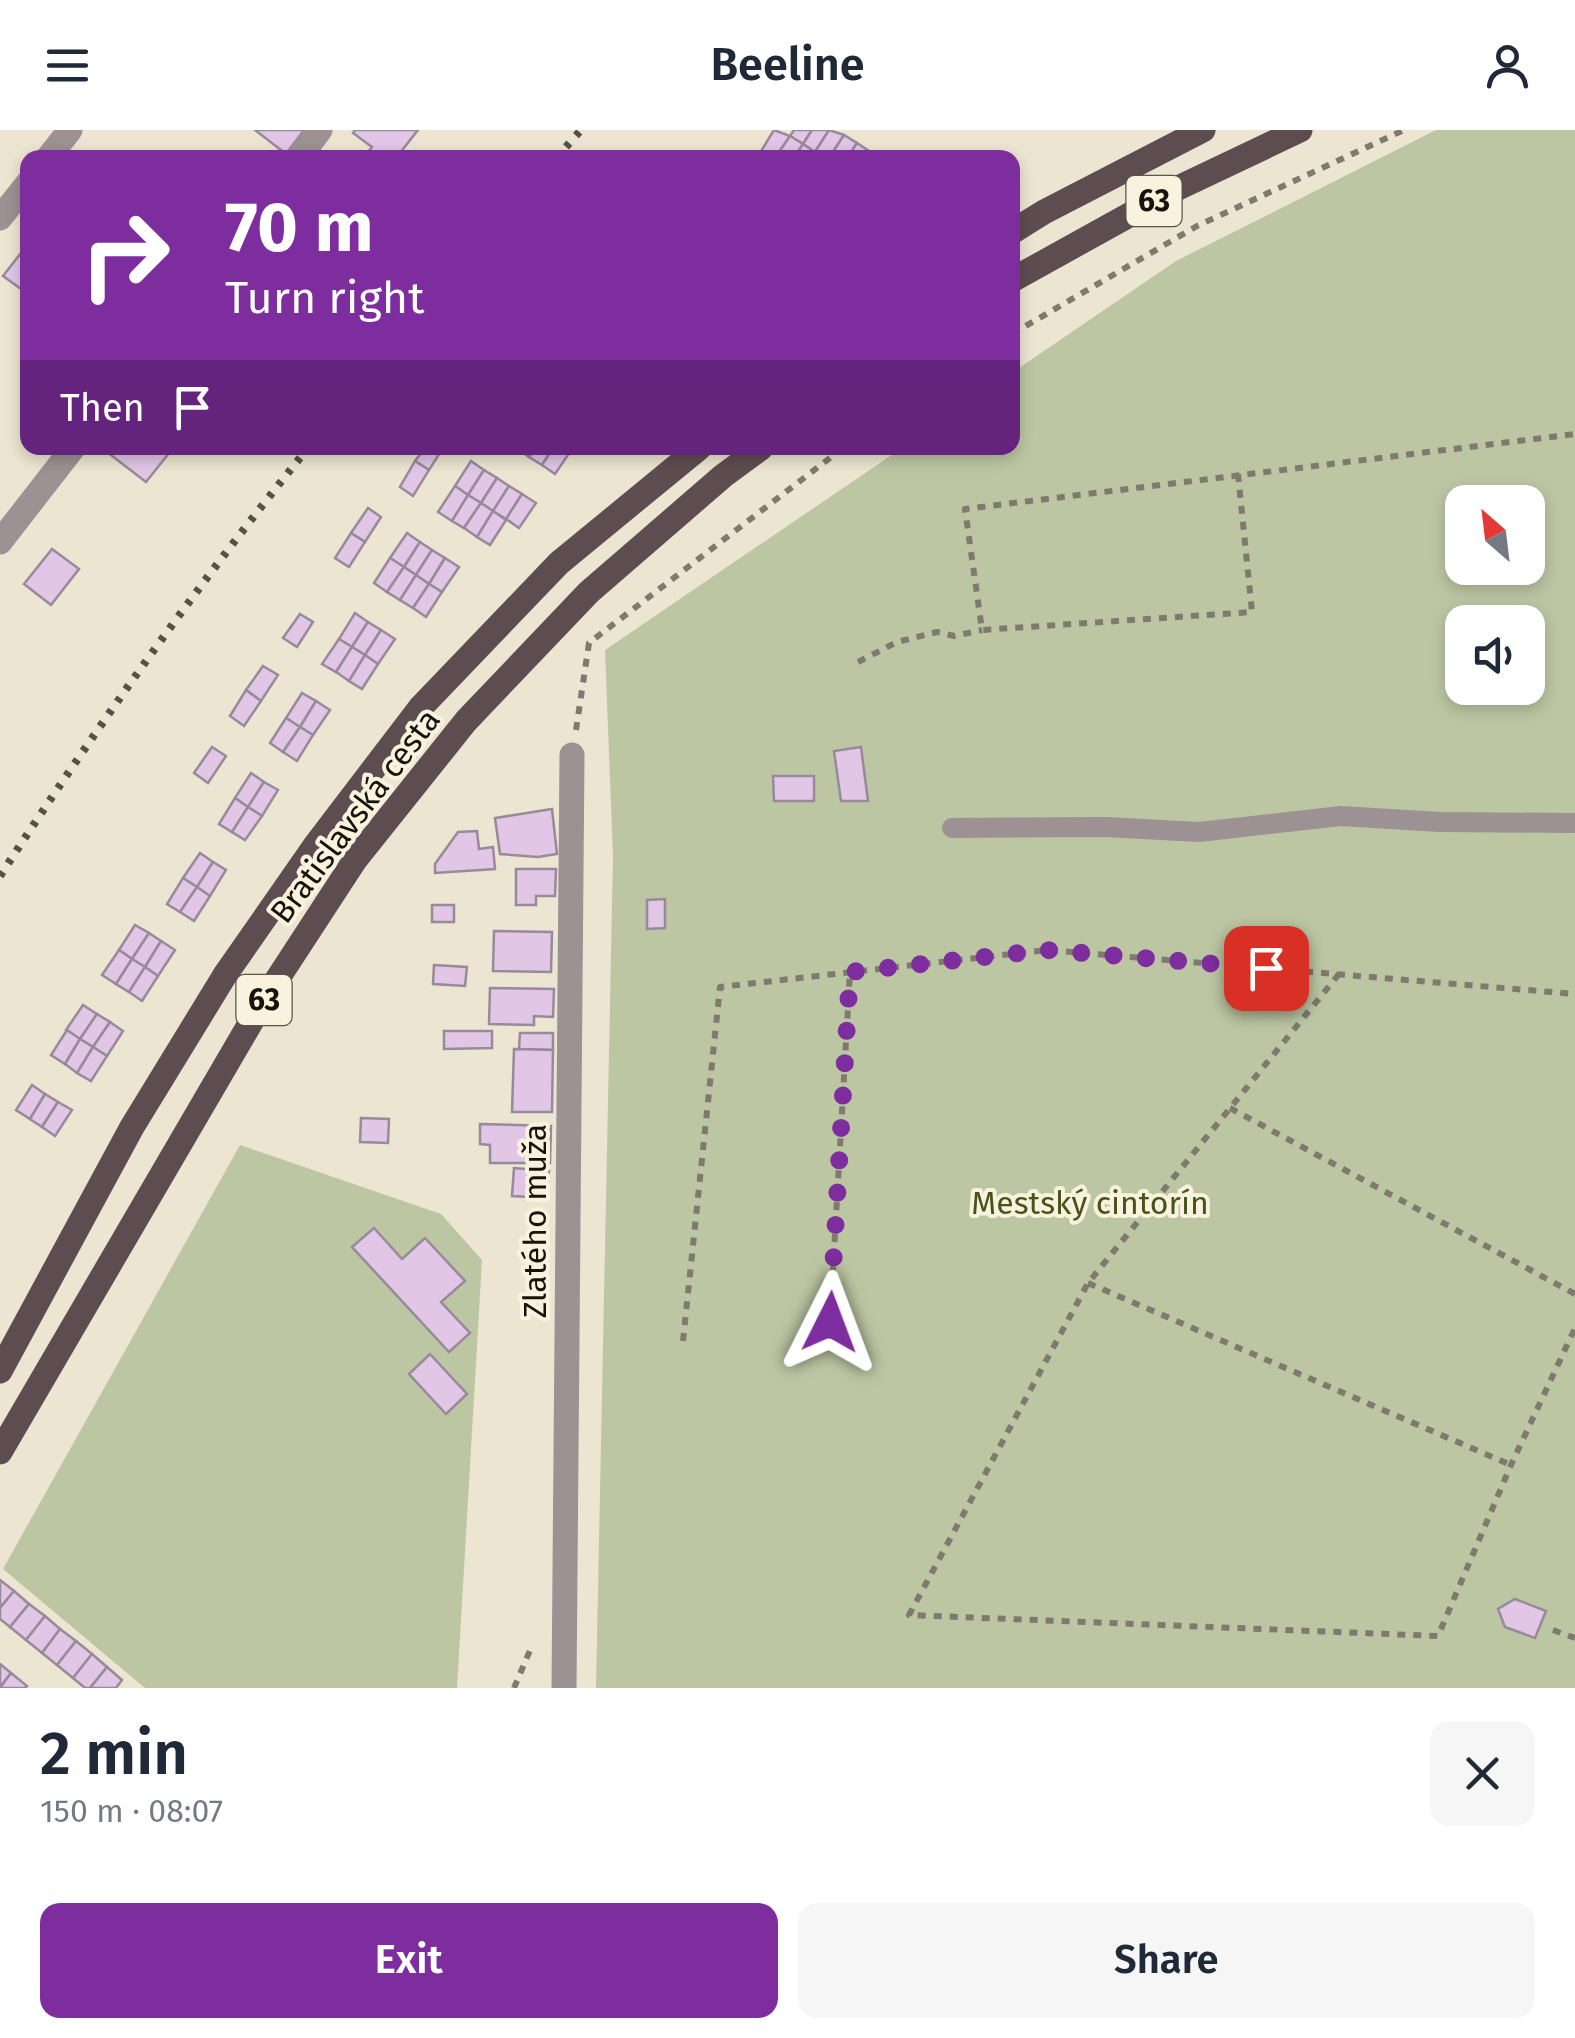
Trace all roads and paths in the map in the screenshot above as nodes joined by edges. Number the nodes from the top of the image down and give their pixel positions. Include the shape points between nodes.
1 (70, 130) edge
2 (1203, 130) edge
3 (1300, 130) edge
4 (1404, 130) edge
5 (54, 150) edge
6 (20, 193) edge
7 (0, 218) edge
8 (1020, 227) edge
9 (1020, 276) edge
10 (1020, 329) edge
11 (1575, 434) edge
12 (68, 455) edge
13 (690, 455) edge
14 (751, 455) edge
15 (834, 455) edge
16 (1238, 474) junction
17 (0, 542) edge
18 (982, 630) junction
19 (858, 662) dead end
20 (572, 755) joint
21 (1575, 823) edge
22 (952, 828) dead end
23 (850, 972) junction
24 (1338, 974) junction
25 (1575, 994) edge
26 (1230, 1108) junction
27 (1088, 1283) junction
28 (1575, 1294) edge
29 (830, 1322) dead end
30 (1575, 1328) edge
31 (683, 1342) dead end
32 (0, 1371) edge
33 (0, 1452) edge
34 (1511, 1465) junction
35 (1553, 1630) dead end
36 (1575, 1638) edge
37 (531, 1648) dead end
38 (514, 1688) edge
39 (564, 1688) edge

1 - 5 street
2 - 8 main road, 63
3 - 9 main road, 63
4 - 10 path via 1198,226
6 - 7 street
11 - 16 path
12 - 17 street
13 - 32 main road, Bratislavská cesta / 63 via 559,563 420,708 317,844 132,1127
14 - 33 main road, Bratislavská cesta / 63 via 590,592 466,721 355,860 265,998
15 - 20 path via 589,643
16 - 18 path via 965,509
16 - 18 path via 1252,612
18 - 19 path via 898,642
20 - 39 street, Zlatého muža
21 - 22 lane via 1341,816 1199,832
23 - 24 path via 1047,950
23 - 29 path
23 - 31 path via 720,987
24 - 25 path
24 - 26 path
26 - 27 path
26 - 28 path
27 - 34 path
27 - 34 path via 908,1615 1438,1636
30 - 34 path
35 - 36 path
37 - 38 path

